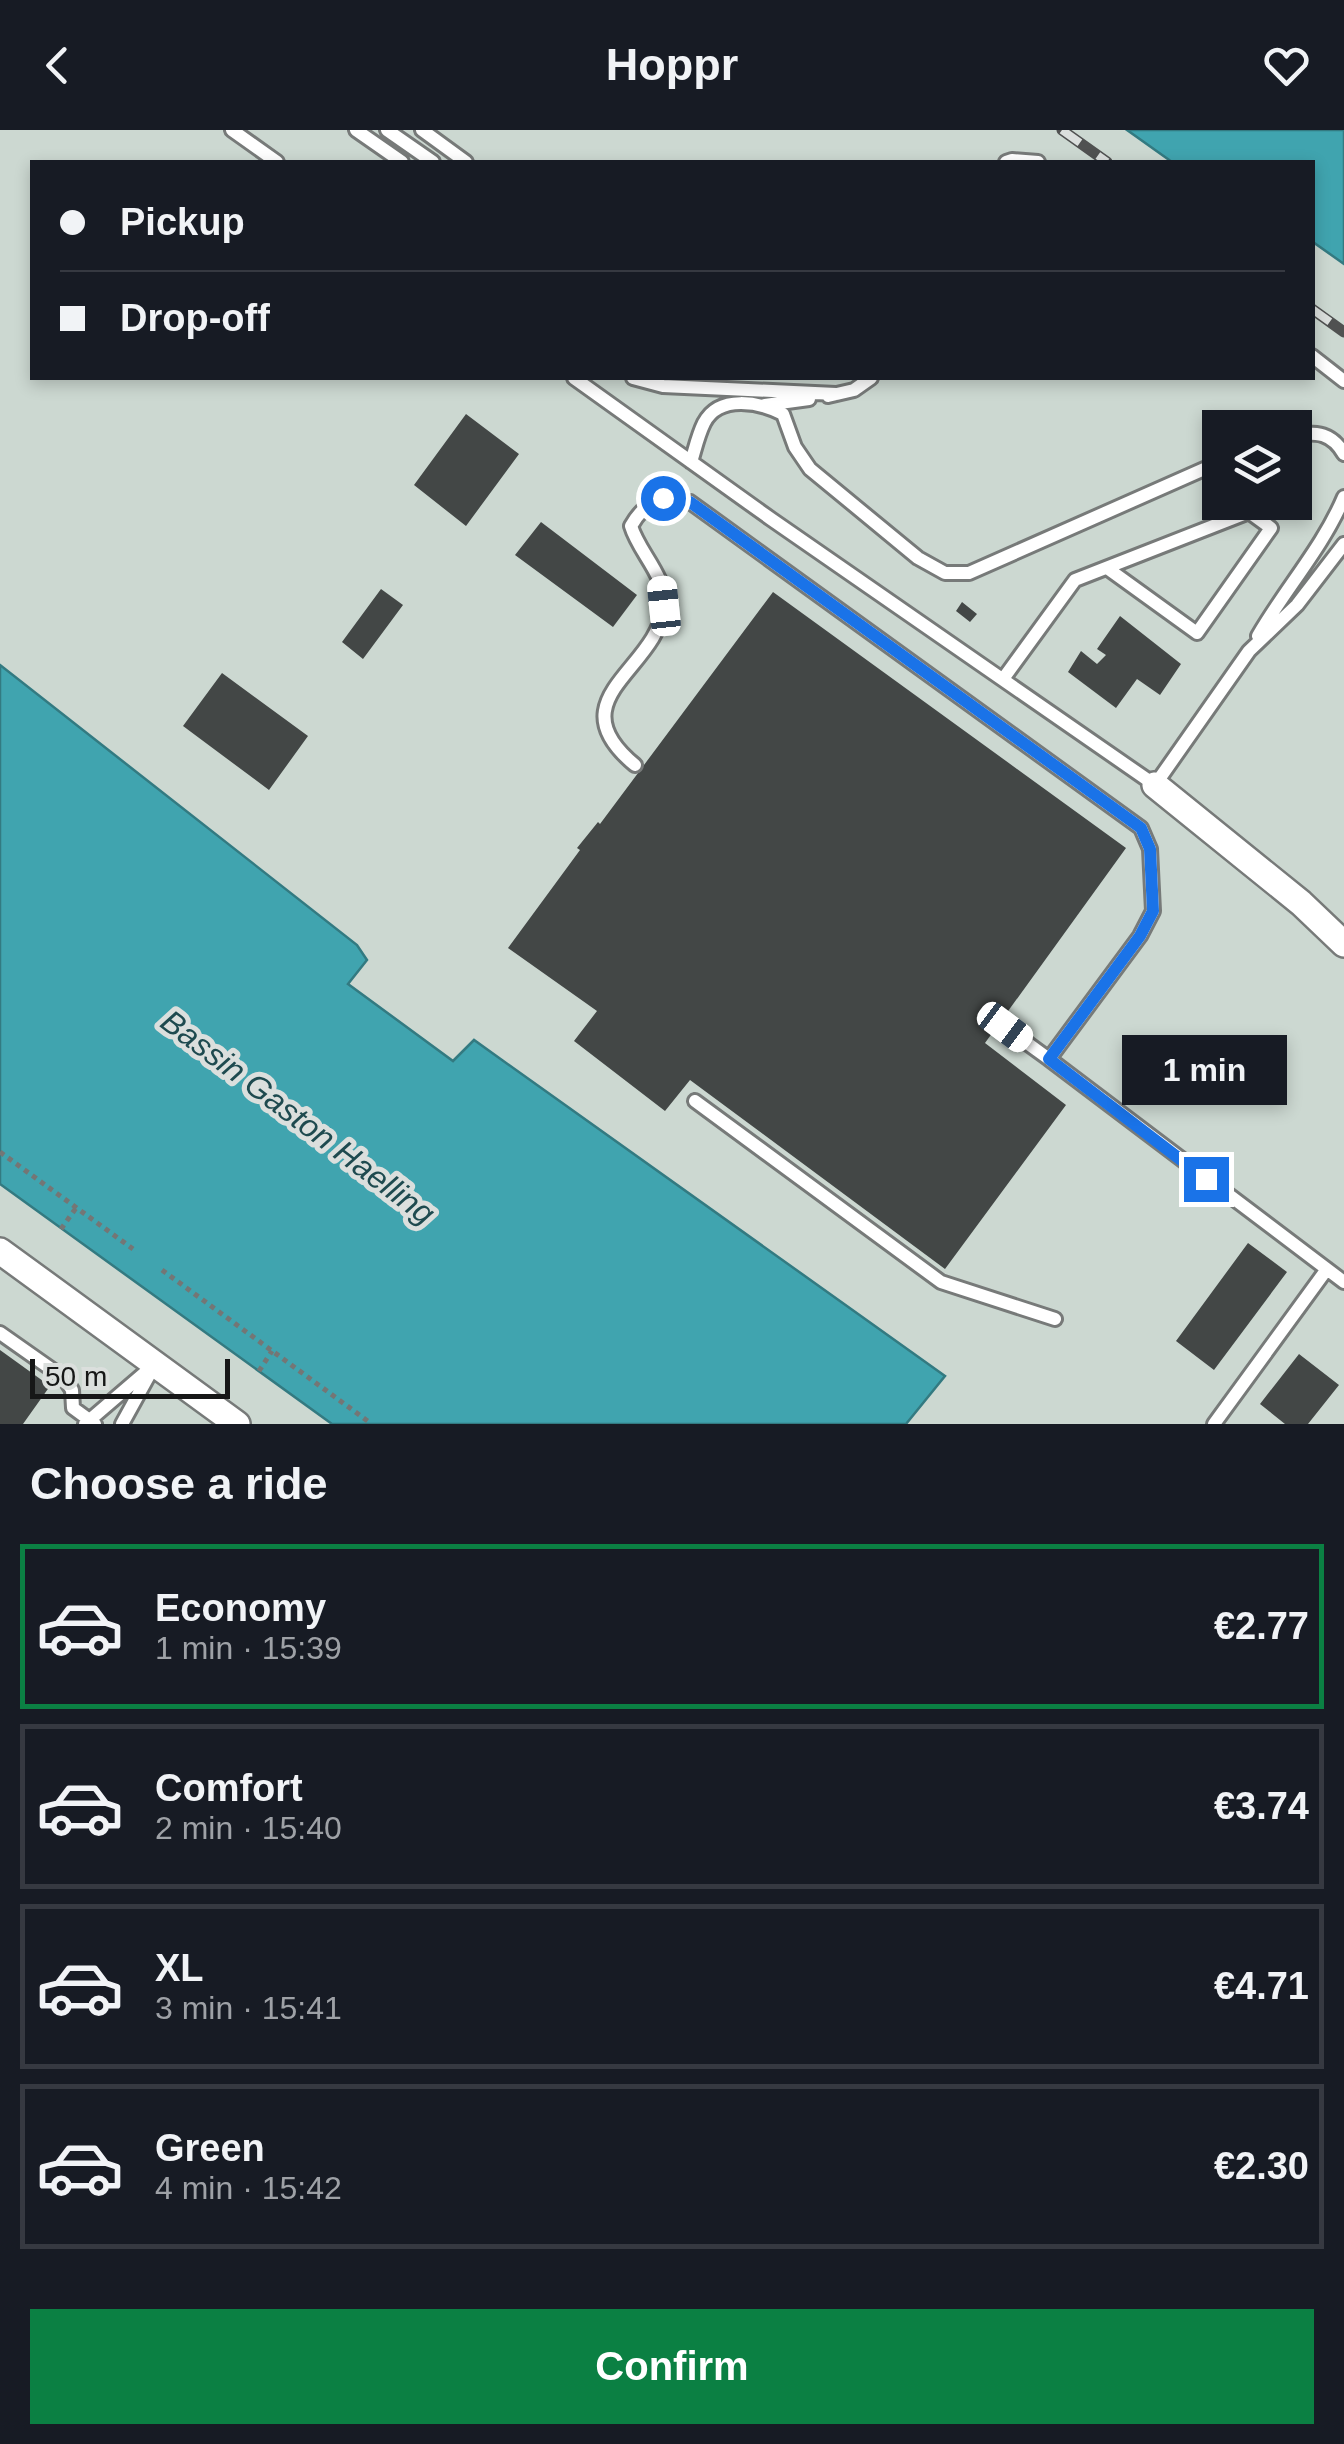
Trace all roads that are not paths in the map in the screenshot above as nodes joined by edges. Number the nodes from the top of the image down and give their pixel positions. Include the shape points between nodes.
1 (232, 130) edge
2 (356, 130) edge
3 (387, 130) edge
4 (422, 130) edge
5 (274, 160) edge
6 (399, 160) edge
7 (430, 160) edge
8 (463, 160) edge
9 (1315, 358) edge
10 (577, 380) edge
11 (641, 380) edge
12 (868, 380) edge
13 (1344, 380) edge
14 (836, 394) junction
15 (765, 405) junction
16 (1312, 432) edge
17 (1344, 454) edge
18 (690, 462) junction
19 (1202, 470) edge
20 (1344, 497) edge
21 (1344, 544) edge
22 (1108, 568) junction
23 (1250, 651) junction
24 (1003, 679) junction
25 (634, 765) dead end
26 (1154, 785) junction
27 (1344, 944) edge
28 (1005, 1027) dead end
29 (1049, 1059) junction
30 (695, 1100) dead end
31 (0, 1251) edge
32 (1326, 1269) junction
33 (1344, 1282) edge
34 (1055, 1319) dead end
35 (0, 1333) edge
36 (155, 1364) junction
37 (90, 1423) edge
38 (122, 1424) edge
39 (236, 1424) edge
40 (1214, 1424) edge

1 - 5 lane
2 - 6 lane
3 - 7 lane
4 - 8 lane
9 - 13 lane
10 - 18 lane
11 - 14 lane
12 - 14 lane
14 - 15 lane
15 - 18 lane via 741,402 715,410
15 - 19 lane via 783,414 810,469 945,573 969,573
16 - 17 lane via 1337,442
18 - 24 lane
20 - 23 lane
21 - 23 lane
22 - 22 lane via 1249,512 1272,528 1197,633
22 - 24 lane via 1075,580
23 - 26 lane
24 - 26 lane
25 - 29 lane via 606,733 603,709 664,606 662,586 632,526 640,510 663,498 690,502 1141,828 1150,849 1153,911
26 - 27 street
28 - 29 lane
29 - 32 lane
30 - 34 lane via 941,1282
31 - 36 street
32 - 33 lane
32 - 40 lane
35 - 37 lane via 64,1378 73,1408
36 - 37 lane
36 - 38 lane
36 - 39 street

